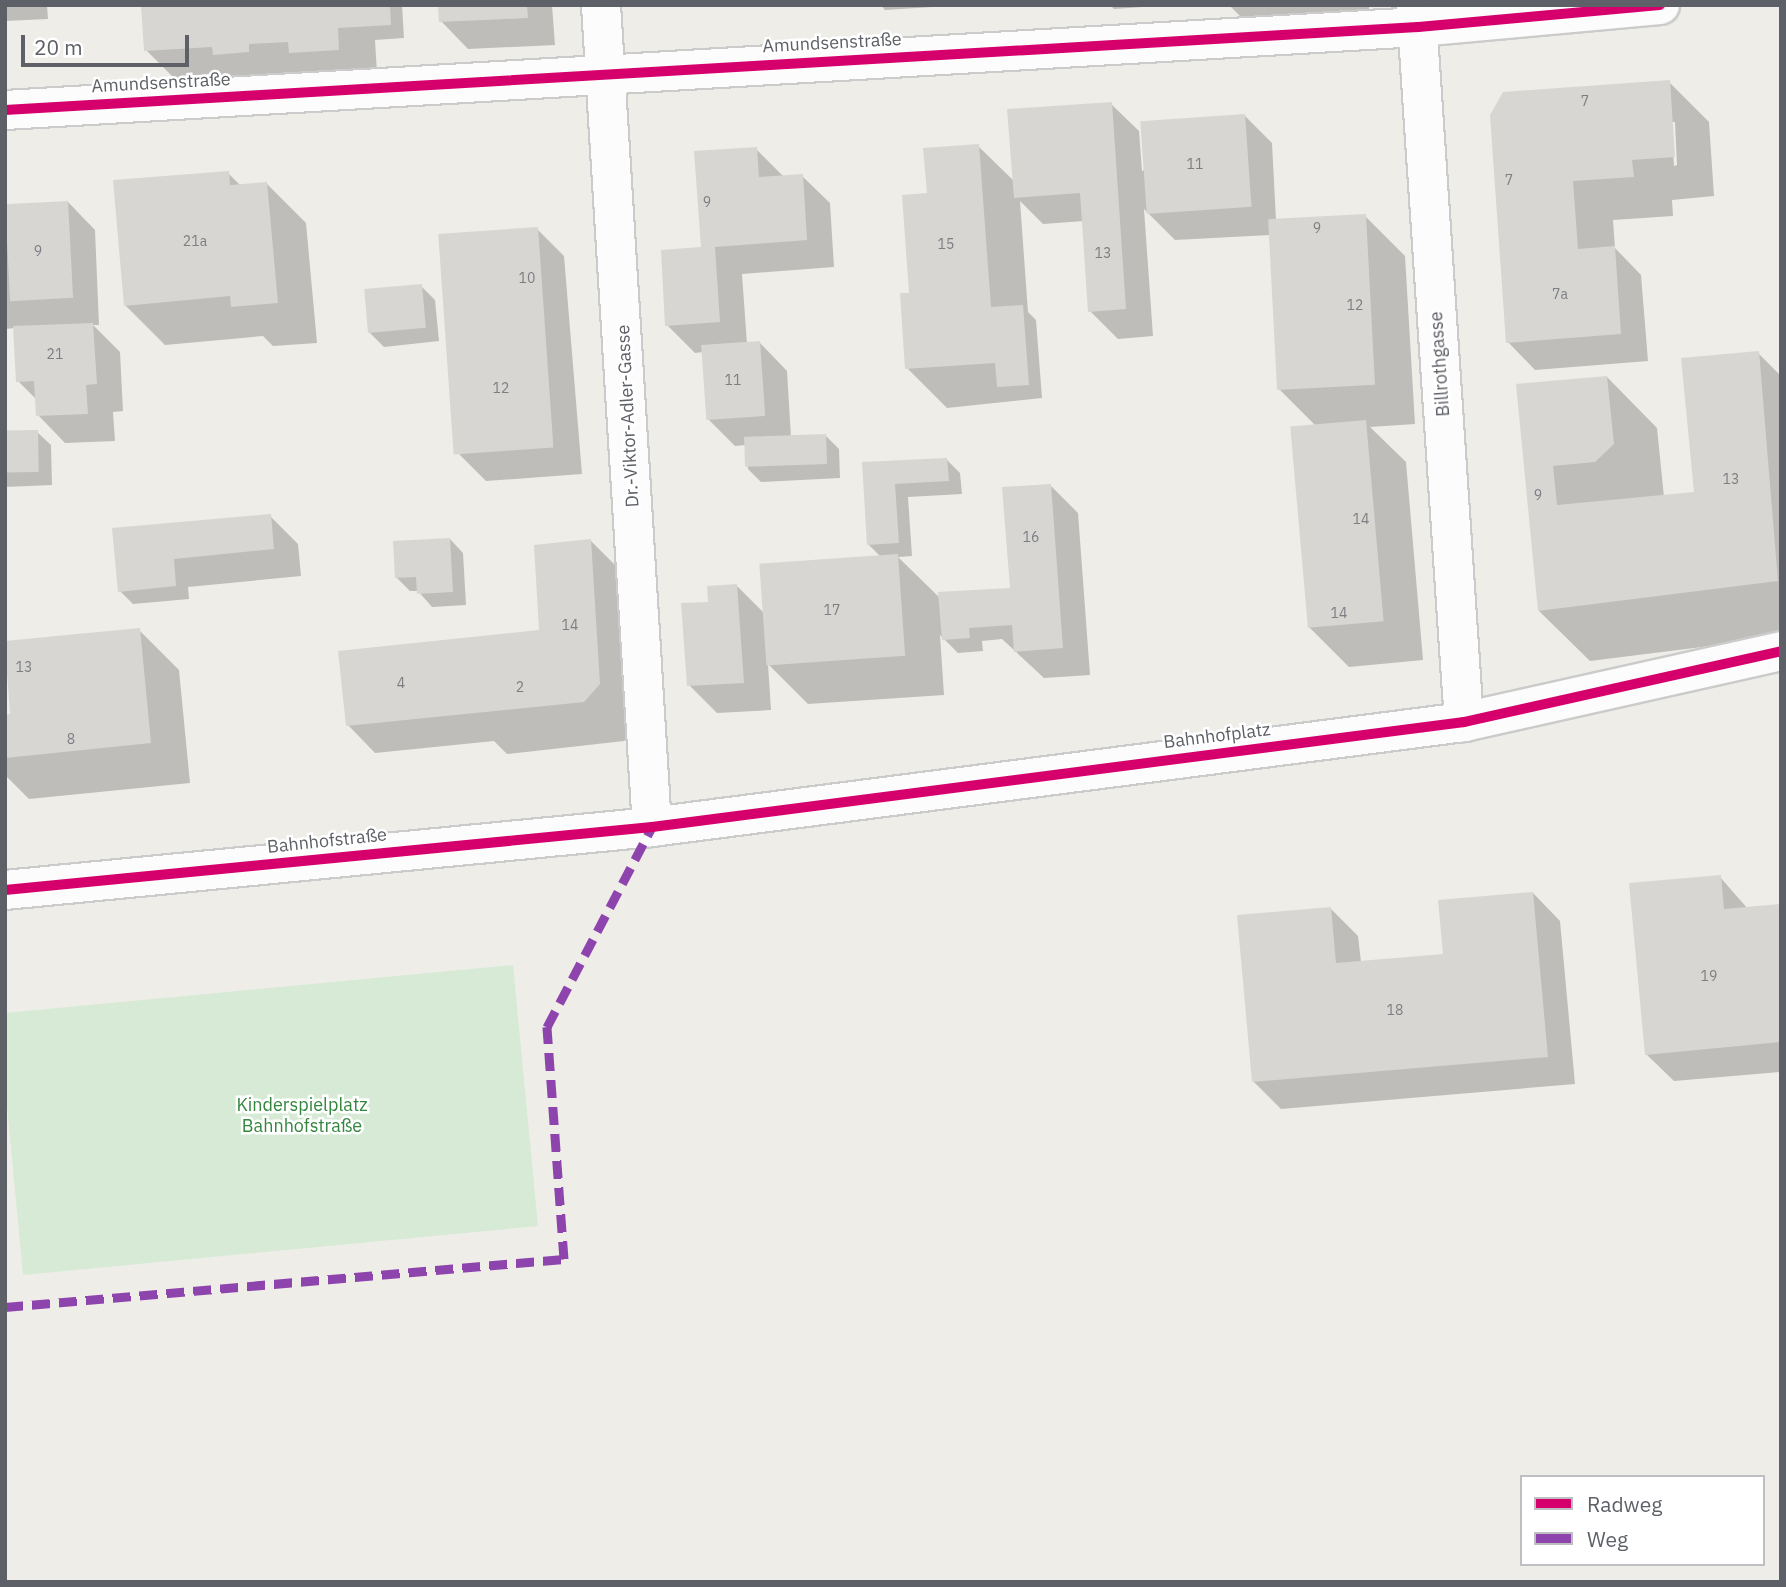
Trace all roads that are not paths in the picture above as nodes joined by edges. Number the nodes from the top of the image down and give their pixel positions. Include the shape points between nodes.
1 (601, 5) edge
2 (1660, 5) edge
3 (1417, 16) edge
4 (607, 73) junction
5 (5, 110) edge
6 (1781, 651) edge
7 (1464, 722) junction
8 (652, 827) junction
9 (5, 890) edge

1 - 4 street, Dr.-Viktor-Adler-Gasse
2 - 3 street, Amundsenstraße
3 - 4 street, Amundsenstraße
3 - 7 street, Billrothgasse
4 - 5 street, Amundsenstraße
4 - 8 street, Dr.-Viktor-Adler-Gasse
6 - 7 street, Bahnhofplatz
7 - 8 street, Bahnhofplatz
8 - 9 street, Bahnhofstraße

